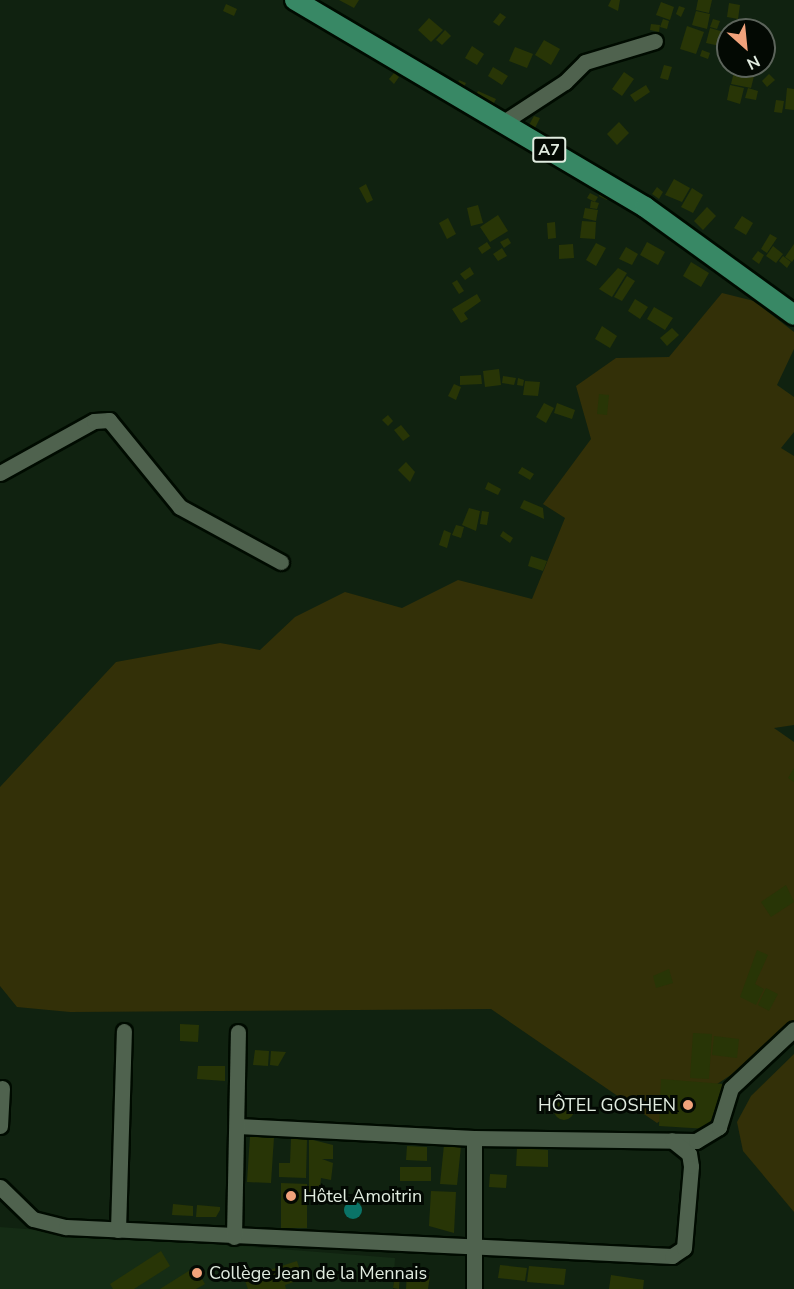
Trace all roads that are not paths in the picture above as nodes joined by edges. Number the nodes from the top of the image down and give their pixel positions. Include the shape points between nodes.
1 (295, 0) edge
2 (655, 41) dead end
3 (502, 123) junction
4 (794, 315) edge
5 (0, 472) edge
6 (281, 562) dead end
7 (794, 1029) edge
8 (124, 1031) dead end
9 (238, 1032) dead end
10 (2, 1088) dead end
11 (0, 1126) edge
12 (238, 1126) junction
13 (474, 1138) junction
14 (672, 1140) junction
15 (0, 1187) edge
16 (118, 1230) junction
17 (234, 1237) junction
18 (476, 1251) junction
19 (474, 1289) edge

1 - 3 main road, A7
2 - 3 street via 585,62 565,82
3 - 4 main road, A7 via 645,207
5 - 6 street via 94,421 109,420 180,507
7 - 14 street via 731,1088 719,1127 707,1138
8 - 16 street
9 - 12 street
10 - 11 street
12 - 13 street
12 - 17 street
13 - 14 street
13 - 18 street
14 - 18 street via 688,1154 691,1166 680,1254
15 - 16 street via 33,1220
16 - 17 street
17 - 18 street
18 - 19 street

